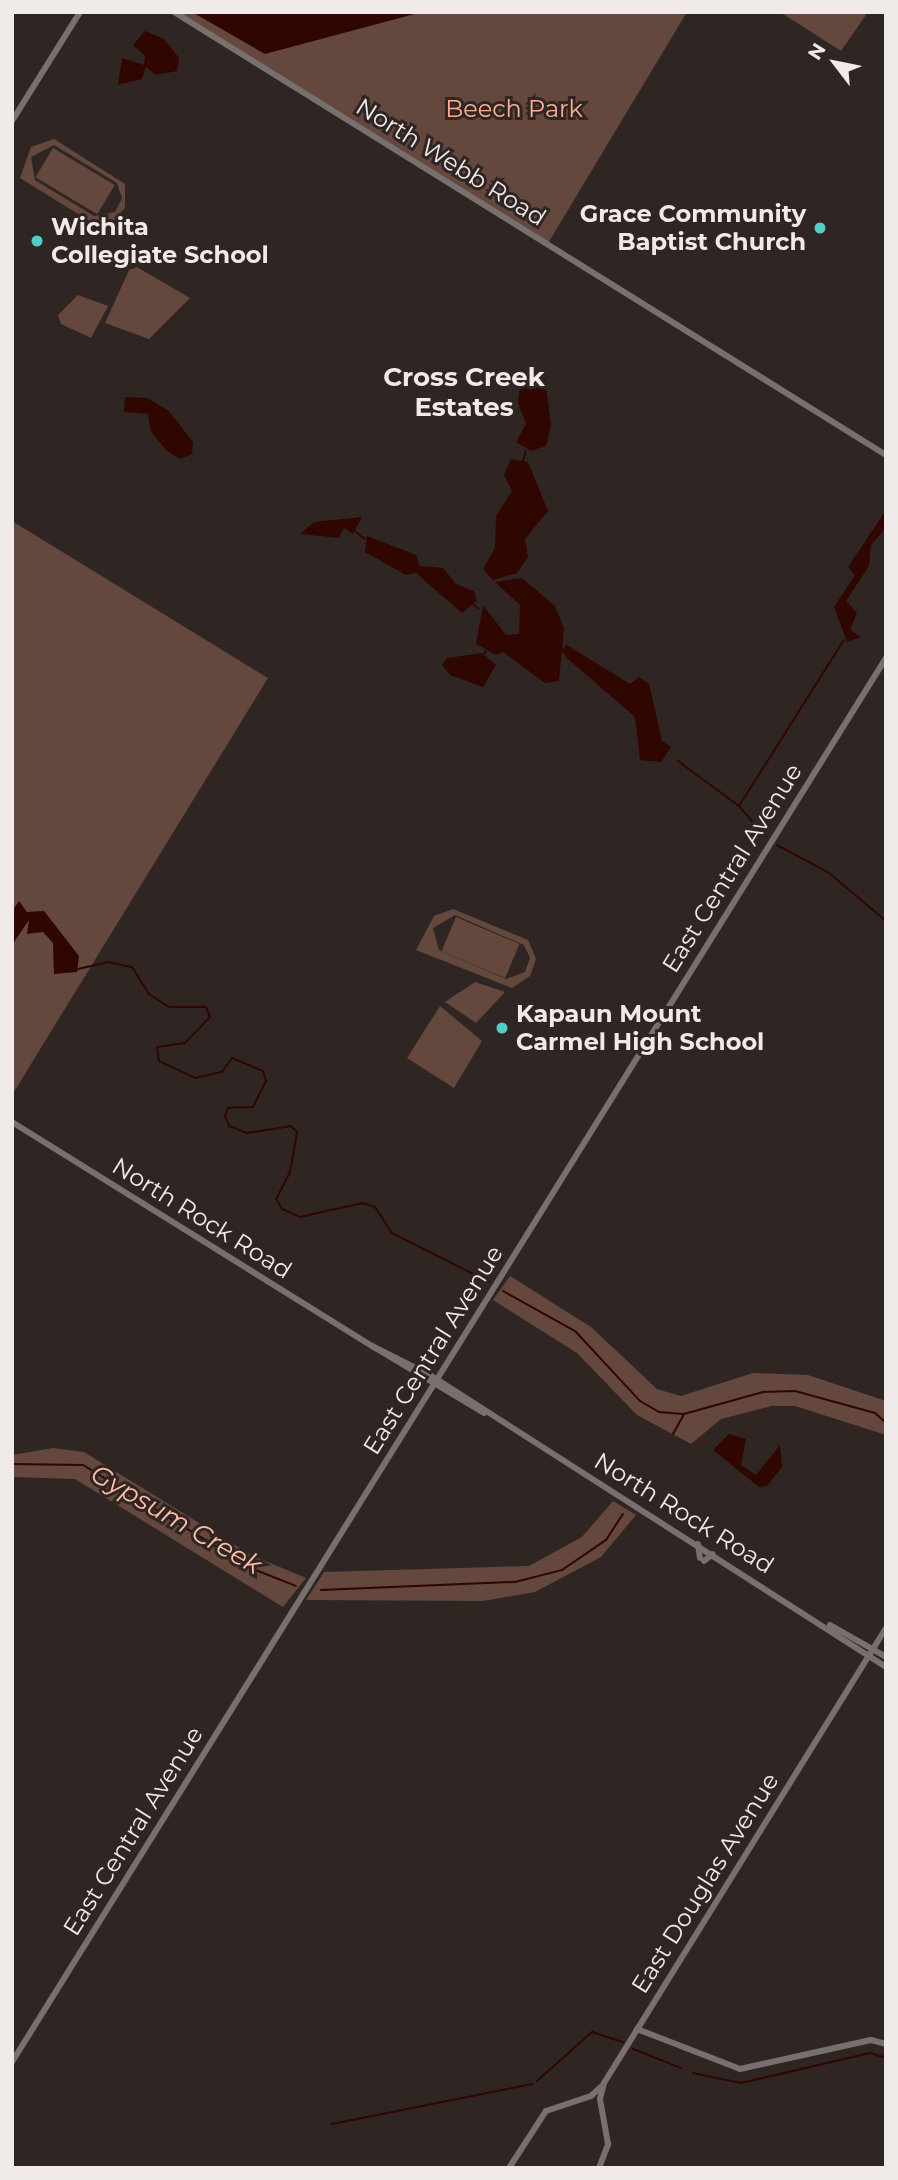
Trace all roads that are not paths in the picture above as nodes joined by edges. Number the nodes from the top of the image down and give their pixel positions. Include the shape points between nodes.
1 (80, 12) edge
2 (174, 12) edge
3 (12, 121) edge
4 (886, 455) edge
5 (886, 658) edge
6 (12, 1122) edge
7 (372, 1346) junction
8 (438, 1380) junction
9 (433, 1388) junction
10 (484, 1413) junction
11 (698, 1544) junction
12 (713, 1554) junction
13 (828, 1625) junction
14 (886, 1628) edge
15 (873, 1649) junction
16 (869, 1656) junction
17 (886, 1657) edge
18 (886, 1667) edge
19 (637, 2029) junction
20 (886, 2044) edge
21 (12, 2062) edge
22 (604, 2083) junction
23 (509, 2168) edge
24 (599, 2168) edge

1 - 3 main road
2 - 4 main road, North Webb Road
5 - 8 main road, East Central Avenue
6 - 7 main road, North Rock Road
7 - 8 main road, North Rock Road
7 - 9 main road, North Rock Road
8 - 9 main road, East Central Avenue
8 - 10 main road, North Rock Road
9 - 10 main road, North Rock Road
9 - 21 main road, East Central Avenue
10 - 11 main road, North Rock Road
11 - 12 main road, North Rock Road
11 - 12 main road via 702,1559
12 - 13 main road, North Rock Road
13 - 15 main road, North Rock Road
13 - 16 main road, North Rock Road
14 - 15 main road, East Douglas Avenue
15 - 16 main road, East Douglas Avenue
15 - 17 main road, North Rock Road
16 - 18 main road, North Rock Road
16 - 19 main road, East Douglas Avenue
19 - 20 main road via 740,2069 871,2040
19 - 22 main road, East Douglas Avenue
22 - 23 main road via 591,2096 547,2111
22 - 24 main road via 600,2099 608,2144

